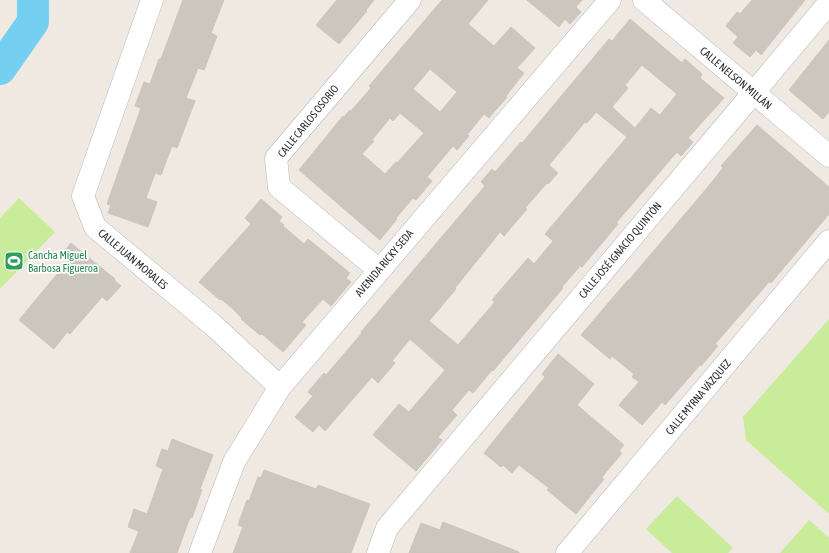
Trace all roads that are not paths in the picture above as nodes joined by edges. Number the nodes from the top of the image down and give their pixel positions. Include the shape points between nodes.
1 (152, 0) edge
2 (410, 0) edge
3 (610, 0) edge
4 (644, 0) edge
5 (829, 3) edge
6 (753, 92) junction
7 (829, 156) edge
8 (829, 241) edge
9 (379, 270) junction
10 (280, 386) junction
11 (200, 553) edge
12 (378, 553) edge
13 (567, 553) edge

1 - 10 street, CALLE JUAN MORALES via 83,196 95,227 213,325
2 - 9 street, CALLE CARLOS OSORIO via 276,158 279,187
3 - 9 street, AVENIDA RICKY SEDA
4 - 6 street, CALLE NELSON MILLÁN
5 - 6 street, CALLE JOSÉ IGNACIO QUINTÓN
6 - 7 street, CALLE NELSON MILLÁN
6 - 12 street, CALLE JOSÉ IGNACIO QUINTÓN via 387,528
8 - 13 street, CALLE MYRNA VÁZQUEZ
9 - 10 street, AVENIDA RICKY SEDA
10 - 11 street, AVENIDA RICKY SEDA via 234,462

